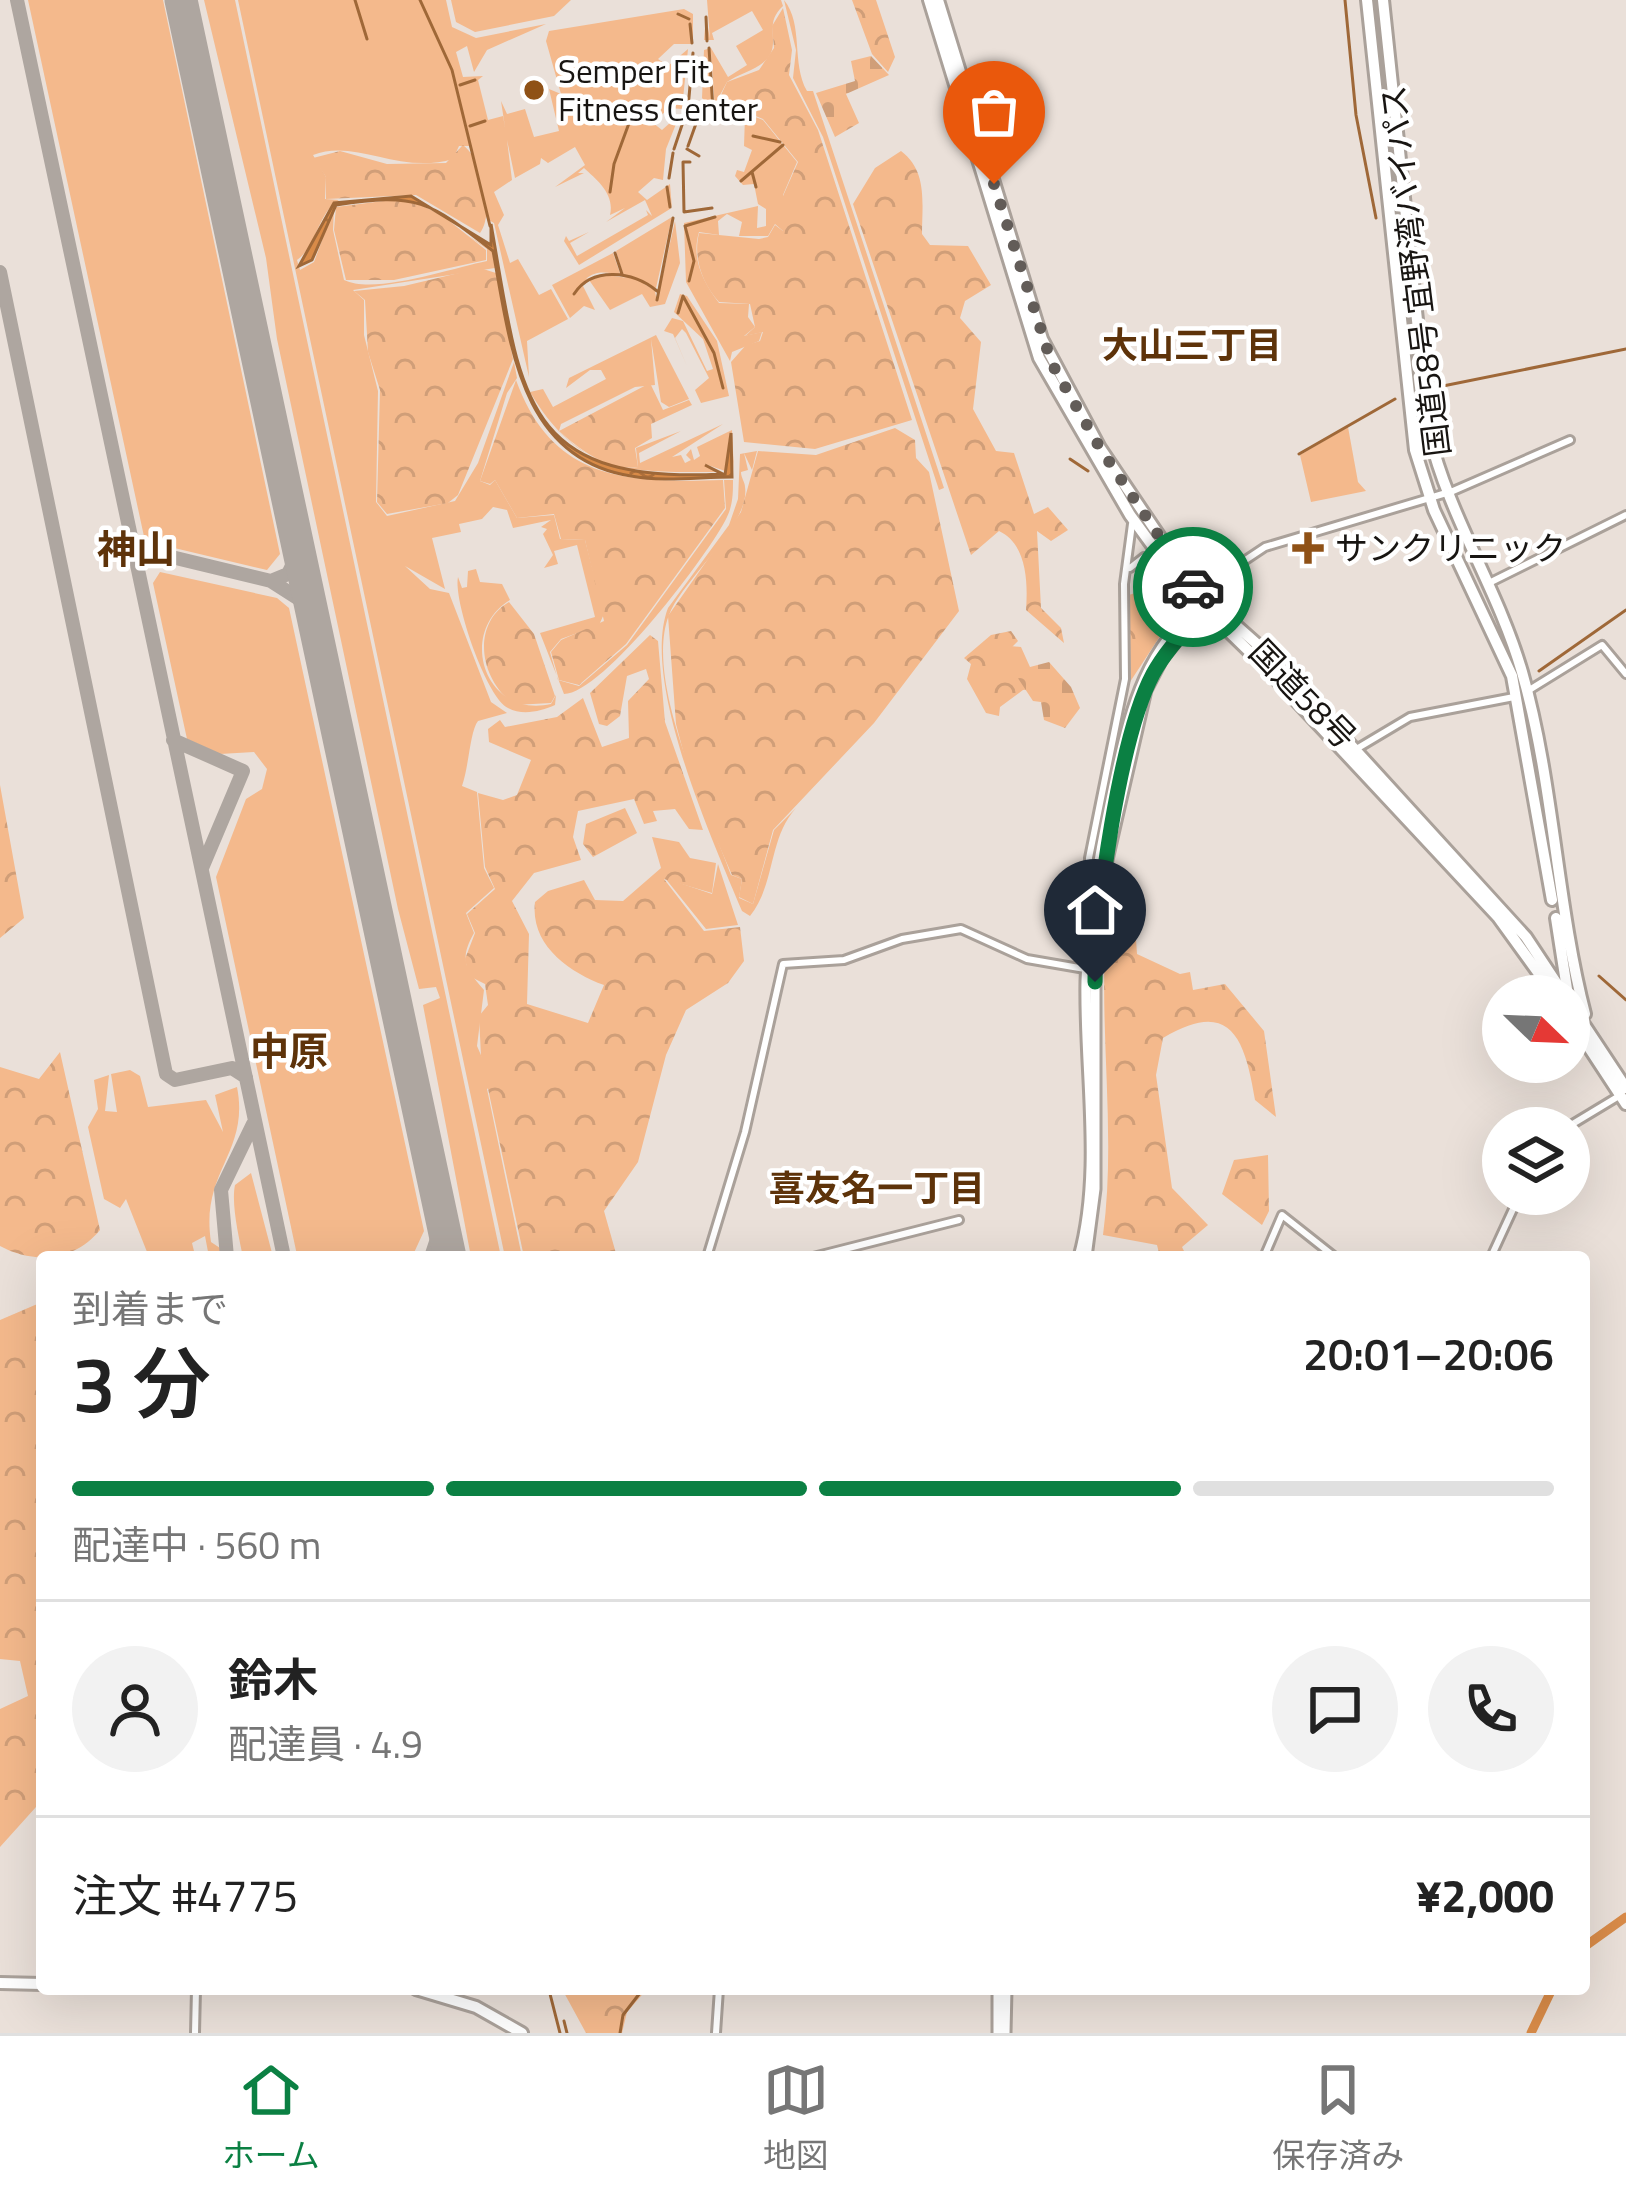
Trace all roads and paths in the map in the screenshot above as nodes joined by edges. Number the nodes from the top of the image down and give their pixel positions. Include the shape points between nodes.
1 (933, 0) edge
2 (1367, 0) edge
3 (1383, 0) edge
4 (1392, 79) junction
5 (1389, 174) junction
6 (1570, 440) dead end
7 (1446, 493) junction
8 (1430, 497) junction
9 (1130, 515) junction
10 (1626, 515) edge
11 (1163, 563) junction
12 (1127, 571) junction
13 (1487, 584) junction
14 (1180, 585) junction
15 (1203, 604) junction
16 (1187, 628) junction
17 (1171, 634) junction
18 (1234, 635) junction
19 (1626, 674) edge
20 (1522, 694) junction
21 (1352, 752) junction
22 (1089, 858) junction
23 (1100, 872) junction
24 (1556, 920) junction
25 (1088, 922) junction
26 (1526, 937) junction
27 (1570, 950) junction
28 (1091, 969) junction
29 (1541, 975) edge
30 (1552, 975) edge
31 (1563, 975) edge
32 (1567, 975) edge
33 (1576, 975) edge
34 (1590, 1029) edge
35 (1590, 1047) edge
36 (1624, 1096) edge
37 (1590, 1115) edge
38 (1510, 1215) edge
39 (959, 1220) dead end
40 (709, 1251) edge
41 (837, 1251) edge
42 (1083, 1251) edge
43 (1267, 1251) edge
44 (1328, 1251) edge
45 (1494, 1251) edge
46 (0, 1983) edge
47 (36, 1984) edge
48 (196, 1995) edge
49 (441, 1995) edge
50 (719, 1995) edge
51 (1002, 1995) edge
52 (195, 2033) edge
53 (522, 2033) edge
54 (716, 2033) edge
55 (1001, 2033) edge

1 - 9 highway, 国道58号 via 1034,346
1 - 15 highway, 国道58号 via 1046,350
2 - 5 highway, 国道58号 宜野湾バイパス
3 - 4 highway, 国道58号 宜野湾バイパス
4 - 5 highway via 1383,102
4 - 7 highway, 国道58号 宜野湾バイパス via 1429,433
5 - 8 highway, 国道58号 宜野湾バイパス via 1410,415
6 - 7 street
7 - 8 street
7 - 13 highway, 国道58号 宜野湾バイパス
8 - 15 street via 1265,547
8 - 20 highway, 国道58号 宜野湾バイパス
9 - 11 highway, 国道58号
9 - 12 street
10 - 13 street
11 - 12 street via 1144,557
11 - 14 highway, 国道58号
12 - 22 street via 1125,679
13 - 20 highway, 国道58号 宜野湾バイパス
14 - 15 highway, 国道58号
14 - 17 highway via 1184,609
15 - 16 main road
15 - 17 main road
15 - 18 highway, 国道58号
15 - 21 highway, 国道58号 via 1267,652
16 - 18 main road via 1209,623
16 - 23 main road via 1143,697
17 - 23 main road via 1135,693
18 - 21 highway, 国道58号
19 - 20 street via 1602,645
20 - 21 street via 1409,716
20 - 24 highway, 国道58号 宜野湾バイパス
20 - 27 highway, 国道58号 宜野湾バイパス
21 - 26 highway, 国道58号
21 - 29 highway, 国道58号
22 - 23 street
22 - 25 street
23 - 25 main road
23 - 28 main road
24 - 26 highway via 1550,945
24 - 31 highway, 国道58号 宜野湾バイパス
25 - 28 main road
26 - 30 highway, 国道58号
27 - 32 highway
27 - 33 highway, 国道58号 宜野湾バイパス
28 - 40 street via 1020,956 961,928 844,960 783,964
28 - 42 main road
34 - 36 highway, 国道58号
35 - 36 highway
36 - 37 street
38 - 45 street
39 - 41 street
43 - 44 street via 1282,1214
46 - 47 highway
48 - 52 street
49 - 53 highway
50 - 54 street
51 - 55 main road

